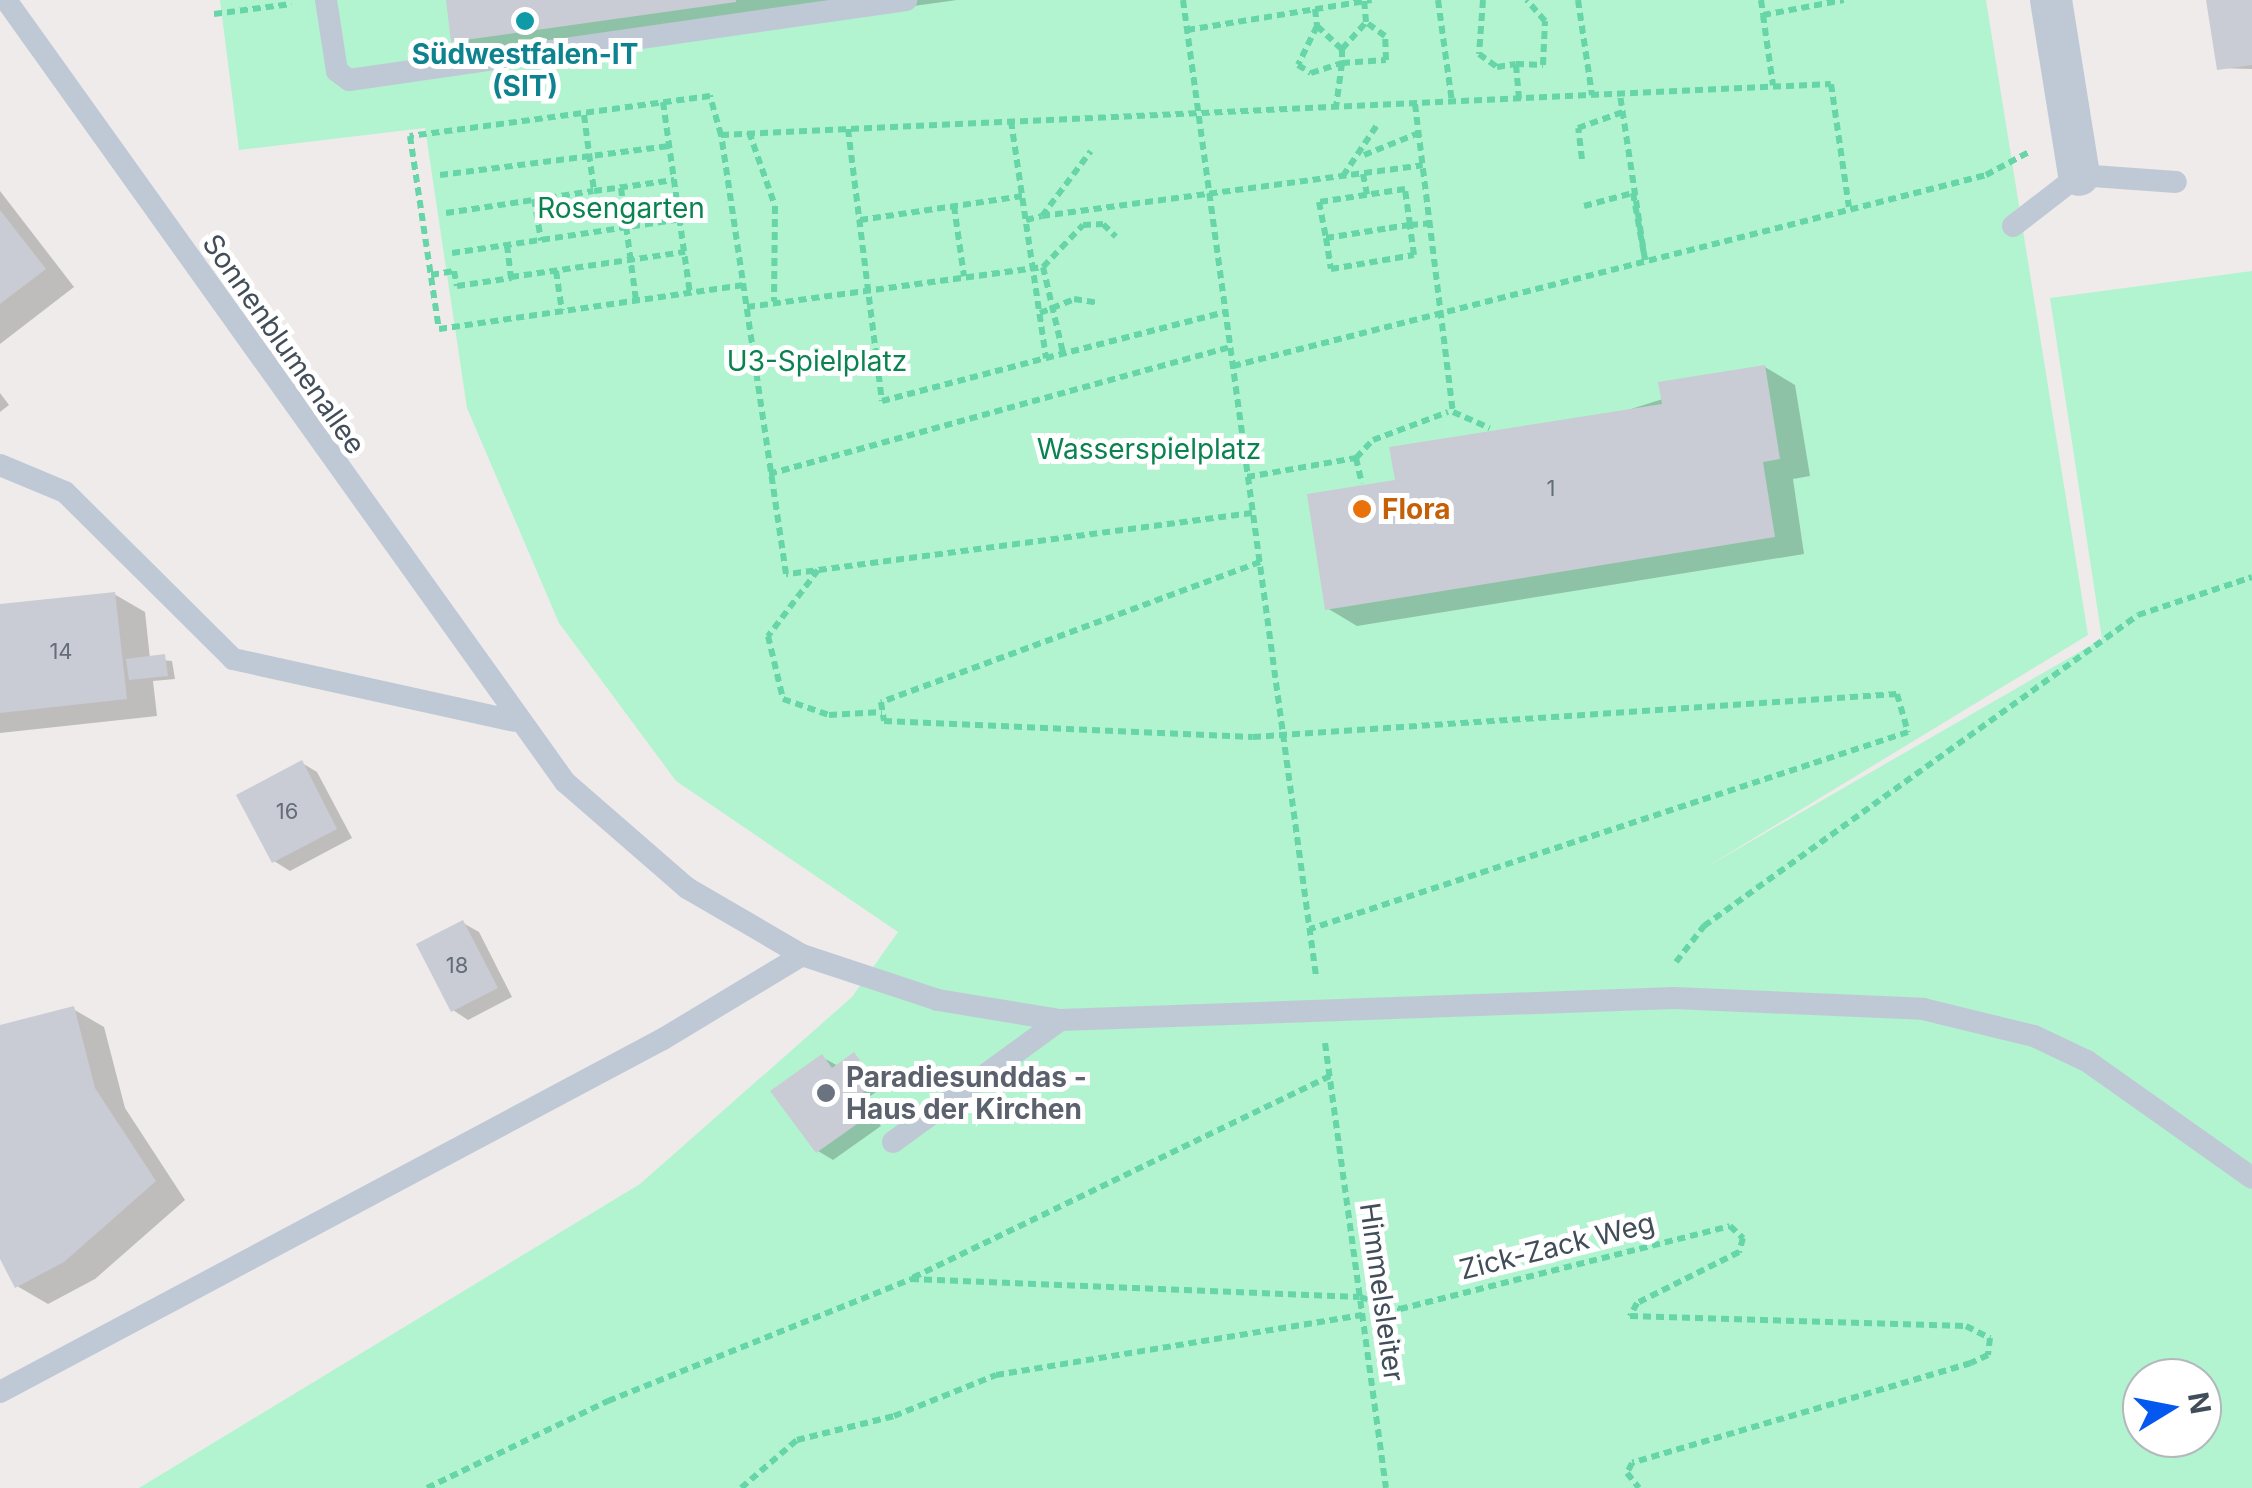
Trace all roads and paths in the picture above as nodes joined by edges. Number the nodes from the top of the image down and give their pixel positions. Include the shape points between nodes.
1 (6, 0) edge
2 (326, 0) edge
3 (906, 0) edge
4 (1183, 0) edge
5 (1372, 0) edge
6 (1438, 0) edge
7 (1482, 0) edge
8 (1527, 0) edge
9 (1578, 0) edge
10 (1760, 0) edge
11 (1844, 0) edge
12 (2051, 0) edge
13 (1364, 1) edge
14 (284, 4) dead end
15 (1315, 9) junction
16 (214, 14) dead end
17 (1763, 15) junction
18 (1366, 22) junction
19 (1318, 26) junction
20 (1187, 30) junction
21 (1342, 49) junction
22 (1342, 63) junction
23 (1516, 64) junction
24 (1774, 85) junction
25 (1620, 94) junction
26 (1592, 96) junction
27 (1519, 99) junction
28 (663, 102) junction
29 (1452, 102) junction
30 (1414, 104) junction
31 (1336, 107) junction
32 (1623, 112) junction
33 (1198, 114) junction
34 (584, 116) dead end
35 (1011, 122) junction
36 (1377, 125) dead end
37 (848, 128) junction
38 (749, 132) junction
39 (1419, 132) junction
40 (2073, 132) junction
41 (720, 134) junction
42 (669, 146) junction
43 (1091, 152) dead end
44 (1364, 154) junction
45 (590, 156) junction
46 (1582, 159) dead end
47 (1423, 165) junction
48 (1363, 174) junction
49 (440, 175) dead end
50 (2080, 175) junction
51 (1342, 176) junction
52 (674, 180) junction
53 (2176, 182) dead end
54 (620, 188) junction
55 (594, 191) junction
56 (1209, 192) junction
57 (1633, 193) junction
58 (1366, 195) junction
59 (1022, 196) junction
60 (534, 199) junction
61 (954, 206) junction
62 (1584, 206) dead end
63 (1848, 208) junction
64 (446, 214) dead end
65 (1042, 216) junction
66 (681, 218) dead end
67 (860, 220) junction
68 (1026, 220) junction
69 (1431, 223) junction
70 (1410, 226) junction
71 (2013, 226) dead end
72 (625, 227) junction
73 (1116, 237) dead end
74 (1326, 238) junction
75 (540, 240) junction
76 (508, 245) junction
77 (684, 252) junction
78 (452, 253) dead end
79 (630, 260) junction
80 (1645, 260) junction
81 (1043, 267) junction
82 (1032, 268) junction
83 (556, 270) junction
84 (431, 275) junction
85 (964, 276) junction
86 (512, 278) dead end
87 (744, 285) junction
88 (868, 290) junction
89 (690, 293) junction
90 (774, 300) junction
91 (636, 301) junction
92 (1100, 302) dead end
93 (747, 307) junction
94 (1057, 310) junction
95 (562, 311) junction
96 (1447, 311) junction
97 (1040, 312) junction
98 (1225, 312) junction
99 (1230, 347) junction
100 (1063, 353) junction
101 (1046, 358) junction
102 (1233, 366) junction
103 (1448, 412) dead end
104 (1490, 428) dead end
105 (1356, 458) junction
106 (0, 465) edge
107 (769, 474) junction
108 (1247, 477) junction
109 (1362, 483) dead end
110 (1252, 513) junction
111 (1260, 562) junction
112 (819, 570) junction
113 (2252, 577) edge
114 (882, 712) junction
115 (514, 721) junction
116 (1283, 736) junction
117 (1302, 877) dead end
118 (1704, 926) dead end
119 (1310, 929) dead end
120 (802, 955) junction
121 (1060, 1020) junction
122 (1330, 1076) dead end
123 (1333, 1101) dead end
124 (893, 1142) dead end
125 (2252, 1178) edge
126 (911, 1280) junction
127 (1360, 1297) junction
128 (1362, 1314) junction
129 (0, 1392) edge
130 (428, 1488) edge
131 (741, 1488) edge
132 (1386, 1488) edge
133 (1639, 1488) edge

1 - 115 lane, Sonnenblumenallee
2 - 3 lane via 337,71 350,80
4 - 20 path
5 - 13 path
6 - 29 path
7 - 23 path via 1480,54 1497,66
8 - 23 path via 1545,21 1543,64
9 - 26 path
10 - 17 path
11 - 17 path
12 - 40 street
13 - 15 path
13 - 18 path
14 - 16 path
15 - 19 path
15 - 20 path
17 - 24 path
18 - 21 path
18 - 22 path via 1386,36 1386,60
19 - 21 path
19 - 22 path via 1298,65 1311,74
20 - 33 path
21 - 22 path
22 - 31 path
23 - 27 path
24 - 25 path
24 - 63 path via 1831,84
25 - 26 path
25 - 32 path
26 - 27 path
27 - 29 path
28 - 41 path via 710,96
28 - 42 path
28 - 84 path via 410,136
29 - 30 path
30 - 31 path
30 - 39 path
31 - 33 path
32 - 46 path via 1578,128
32 - 57 path
33 - 35 path
33 - 56 path
34 - 45 path
35 - 37 path
35 - 59 path
36 - 44 path via 1362,140
37 - 38 path
37 - 67 path
38 - 41 path
38 - 90 path via 775,206
39 - 44 path
39 - 47 path
40 - 50 street
40 - 63 path via 1986,174
41 - 87 path
42 - 45 path
42 - 52 path
43 - 65 path
44 - 51 path
45 - 49 path
45 - 55 path
47 - 48 path
47 - 69 path
48 - 51 path
48 - 58 path
50 - 53 lane
50 - 71 lane
51 - 56 path
52 - 54 path
52 - 77 path
54 - 55 path
54 - 72 path
55 - 60 path
56 - 65 path
56 - 98 path
57 - 62 path
57 - 80 path
58 - 70 path via 1405,189
58 - 74 path via 1319,202
59 - 61 path
59 - 68 path
60 - 64 path
60 - 75 path
61 - 67 path
61 - 85 path
63 - 80 path
65 - 68 path
66 - 72 path
67 - 88 path
68 - 82 path
69 - 70 path
69 - 96 path
70 - 74 path
70 - 74 path via 1414,255 1331,269
72 - 75 path
72 - 79 path
73 - 81 path via 1104,224 1082,225
75 - 76 path
76 - 78 path
76 - 83 path via 510,277
77 - 79 path
77 - 89 path
79 - 83 path
79 - 91 path
80 - 96 path
81 - 82 path
81 - 94 path
82 - 85 path
82 - 97 path
83 - 95 path
84 - 86 path via 454,271 457,286
84 - 95 path via 439,329
85 - 88 path
87 - 89 path
87 - 93 path
88 - 90 path
88 - 101 path via 882,401
89 - 91 path
90 - 93 path
91 - 95 path
92 - 94 path via 1074,300
93 - 107 path
94 - 97 path
94 - 100 path
96 - 102 path
96 - 104 path via 1453,412
97 - 101 path
98 - 99 path
98 - 100 path
99 - 102 path
99 - 107 path
100 - 101 path
102 - 108 path
103 - 105 path via 1374,440
105 - 108 path
105 - 109 path
106 - 115 lane via 65,492 233,659
107 - 112 path via 786,574
108 - 110 path
110 - 111 path
110 - 112 path
111 - 114 path via 880,702
111 - 116 path
112 - 114 path via 768,636 783,699 830,715
113 - 118 path via 2138,616
114 - 116 path via 884,721
115 - 120 lane, Sonnenblumenallee via 627,844
116 - 117 path
116 - 119 path via 1897,694 1908,732
120 - 121 lane, Sonnenblumenallee via 875,980
120 - 129 lane
121 - 124 lane
121 - 125 lane, Sonnenblumenallee via 1674,998 1922,1009 2034,1036 2088,1061
122 - 126 path
123 - 127 path, Himmelsleiter
126 - 127 path, Zick-Zack Weg
126 - 130 path via 608,1401
127 - 128 path, Himmelsleiter
127 - 133 path, Zick-Zack Weg via 1400,1309 1730,1226 1743,1238 1739,1252 1637,1303 1630,1316 1966,1326 1990,1338 1988,1355 1971,1363 1632,1463 1627,1473
128 - 131 path via 996,1375 894,1416 797,1440
128 - 132 path, Himmelsleiter

